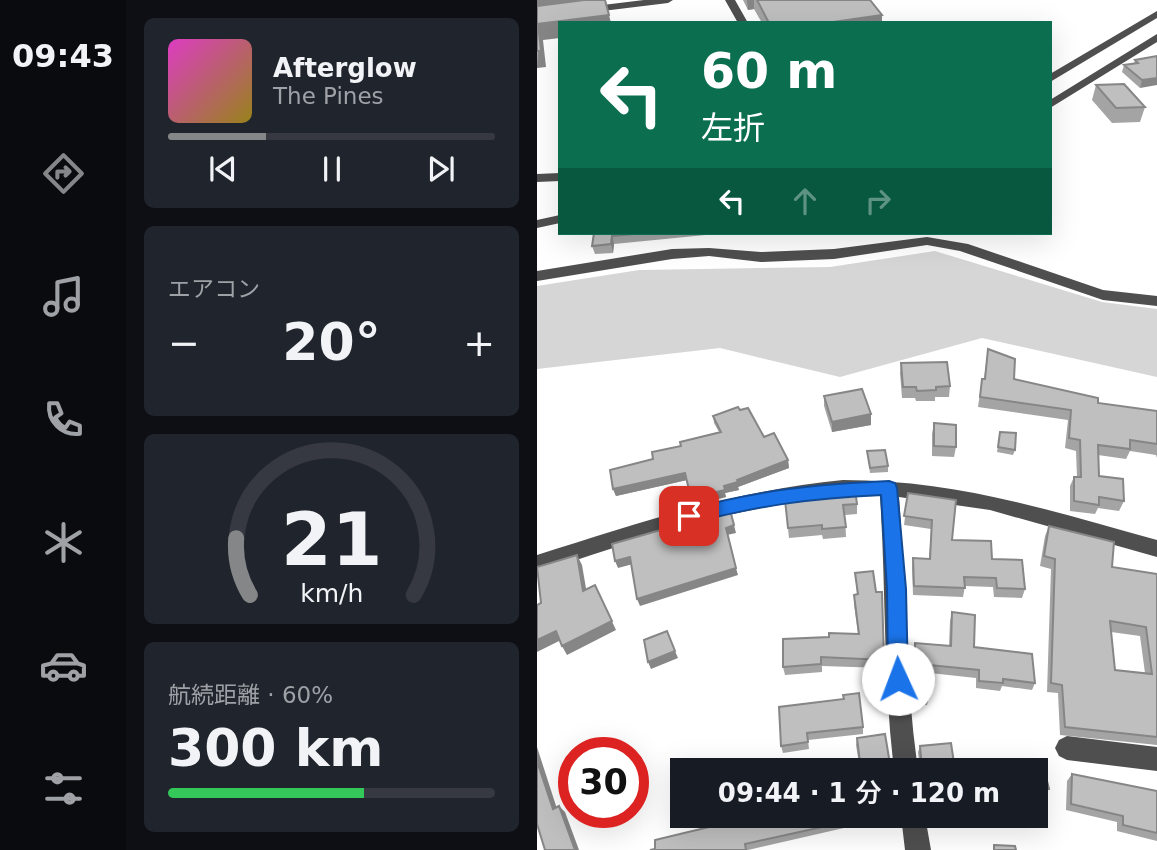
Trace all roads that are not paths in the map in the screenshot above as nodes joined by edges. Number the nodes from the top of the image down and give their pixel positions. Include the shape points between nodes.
1 (668, 0) edge
2 (730, 0) edge
3 (630, 6) edge
4 (1157, 14) edge
5 (537, 16) edge
6 (741, 21) edge
7 (1157, 37) edge
8 (1052, 78) edge
9 (1052, 104) edge
10 (558, 177) edge
11 (537, 178) edge
12 (558, 219) edge
13 (537, 224) edge
14 (894, 239) edge
15 (537, 275) edge
16 (1157, 301) edge
17 (889, 488) junction
18 (1157, 549) edge
19 (537, 564) edge
20 (1067, 748) dead end
21 (904, 758) edge
22 (1157, 760) edge
23 (915, 828) edge
24 (918, 850) edge

1 - 3 street
2 - 6 street
3 - 5 street
4 - 8 street
7 - 9 street
10 - 11 street
12 - 13 street
14 - 15 street via 835,254 672,254
14 - 16 street via 946,242 1103,295
17 - 18 street via 1022,510
17 - 19 street via 812,491 741,502
17 - 21 street
20 - 22 street
23 - 24 street

